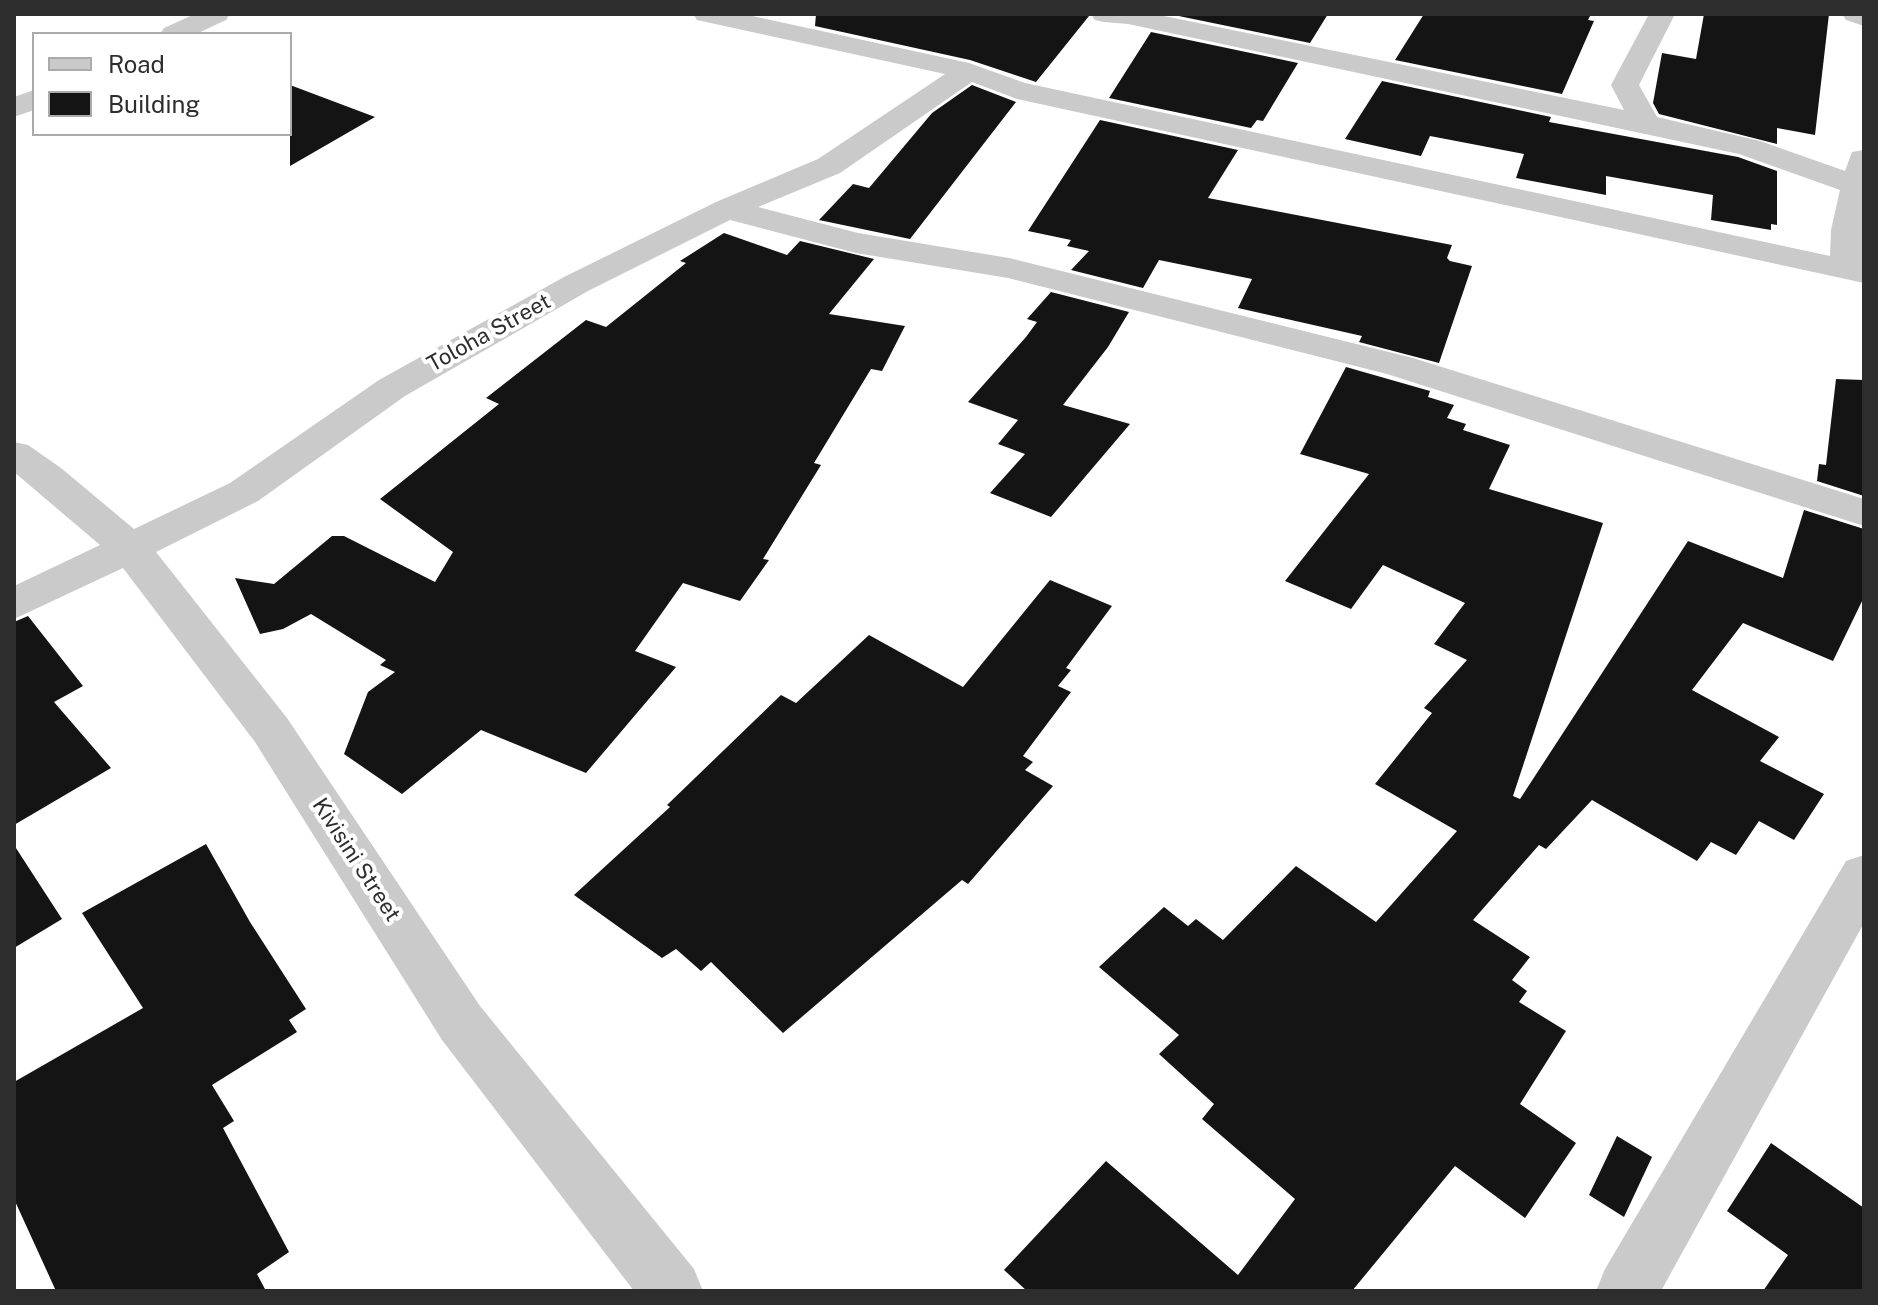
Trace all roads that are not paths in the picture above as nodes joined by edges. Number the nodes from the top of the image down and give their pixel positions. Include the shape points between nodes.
1 (217, 14) edge
2 (706, 14) edge
3 (1855, 14) edge
4 (1116, 15) edge
5 (1657, 17) edge
6 (1864, 18) edge
7 (178, 32) edge
8 (969, 71) junction
9 (1646, 123) junction
10 (1861, 172) edge
11 (727, 209) junction
12 (1855, 271) edge
13 (14, 454) edge
14 (1864, 513) edge
15 (131, 549) junction
16 (14, 604) edge
17 (1864, 876) edge
18 (672, 1291) edge
19 (1627, 1291) edge

1 - 7 street
2 - 8 street
3 - 6 street
4 - 9 street
5 - 9 street via 1625,85
8 - 11 street, Toloha Street via 829,166
8 - 12 street via 1017,90
9 - 10 street
10 - 12 street via 1847,230
11 - 14 street via 856,243 1009,268 1400,366
11 - 15 street, Toloha Street via 576,284 392,388 244,492
13 - 15 street, Kivisini Street
15 - 16 street, Toloha Street
15 - 18 street, Kivisini Street via 271,730 461,1023
17 - 19 street

